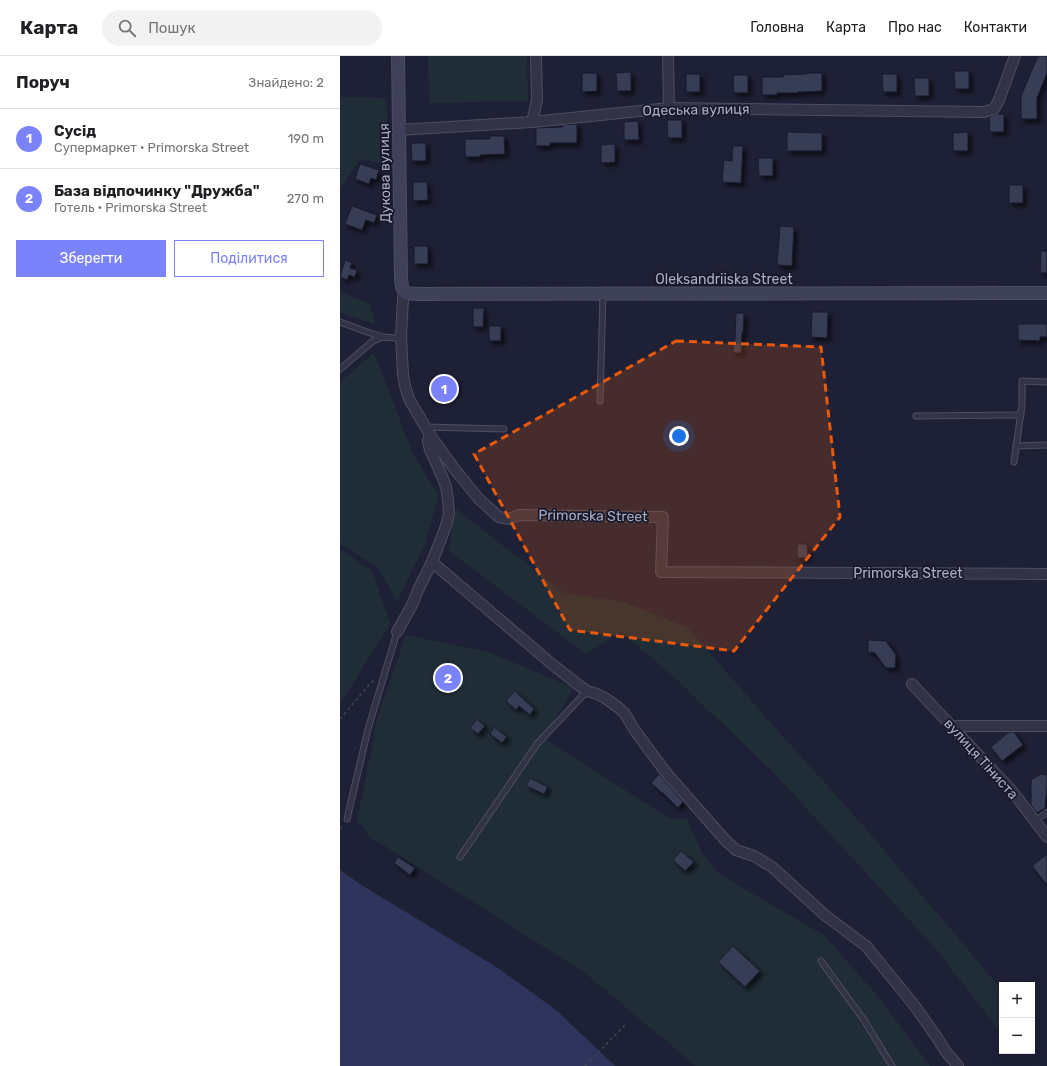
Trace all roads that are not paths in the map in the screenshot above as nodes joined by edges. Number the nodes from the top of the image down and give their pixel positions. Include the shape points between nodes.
1 (398, 56) edge
2 (536, 56) edge
3 (668, 56) edge
4 (1015, 56) edge
5 (669, 108) junction
6 (532, 122) junction
7 (399, 130) junction
8 (403, 291) junction
9 (1047, 293) edge
10 (603, 294) junction
11 (340, 322) edge
12 (401, 336) junction
13 (383, 337) junction
14 (340, 369) edge
15 (1047, 382) edge
16 (600, 401) dead end
17 (1021, 415) junction
18 (916, 416) dead end
19 (504, 429) dead end
20 (428, 431) junction
21 (1047, 445) edge
22 (1016, 446) junction
23 (1014, 462) dead end
24 (432, 562) junction
25 (1047, 574) edge
26 (397, 632) joint
27 (912, 684) dead end
28 (587, 691) junction
29 (952, 726) junction
30 (1047, 726) edge
31 (1047, 812) edge
32 (347, 819) dead end
33 (1035, 821) junction
34 (1047, 837) edge
35 (460, 857) dead end
36 (821, 961) dead end
37 (892, 1066) edge
38 (958, 1066) edge

1 - 7 street, Дукова вулиця
2 - 6 street via 537,100
3 - 5 street
4 - 5 street, Одеська вулиця via 999,100 994,109 984,112
5 - 6 street, Одеська вулиця
6 - 7 street, Одеська вулиця
7 - 8 street, Дукова вулиця
8 - 10 street, Oleksandriiska Street via 418,294
8 - 12 street
9 - 10 street, Oleksandriiska Street
10 - 16 lane
11 - 13 lane
12 - 13 lane
12 - 20 street via 405,386 409,399
13 - 14 lane via 373,341
15 - 17 lane via 1022,381
17 - 18 lane
17 - 22 lane
19 - 20 lane
20 - 24 street via 430,450 442,476 448,500 446,526
20 - 25 street, Primorska Street via 478,499 499,518 509,519 519,515 663,517 661,572
21 - 22 lane
22 - 23 lane
24 - 26 street
24 - 28 street
26 - 32 lane via 368,729
27 - 29 street, вулиця Тіниста
28 - 35 lane via 537,744
28 - 38 street via 605,698 625,714 668,775 731,846 772,867 826,916 866,946 914,1005
29 - 30 street
29 - 33 street, вулиця Тіниста via 1013,792
31 - 33 lane
33 - 34 street, вулиця Тіниста
36 - 37 lane via 864,1020

